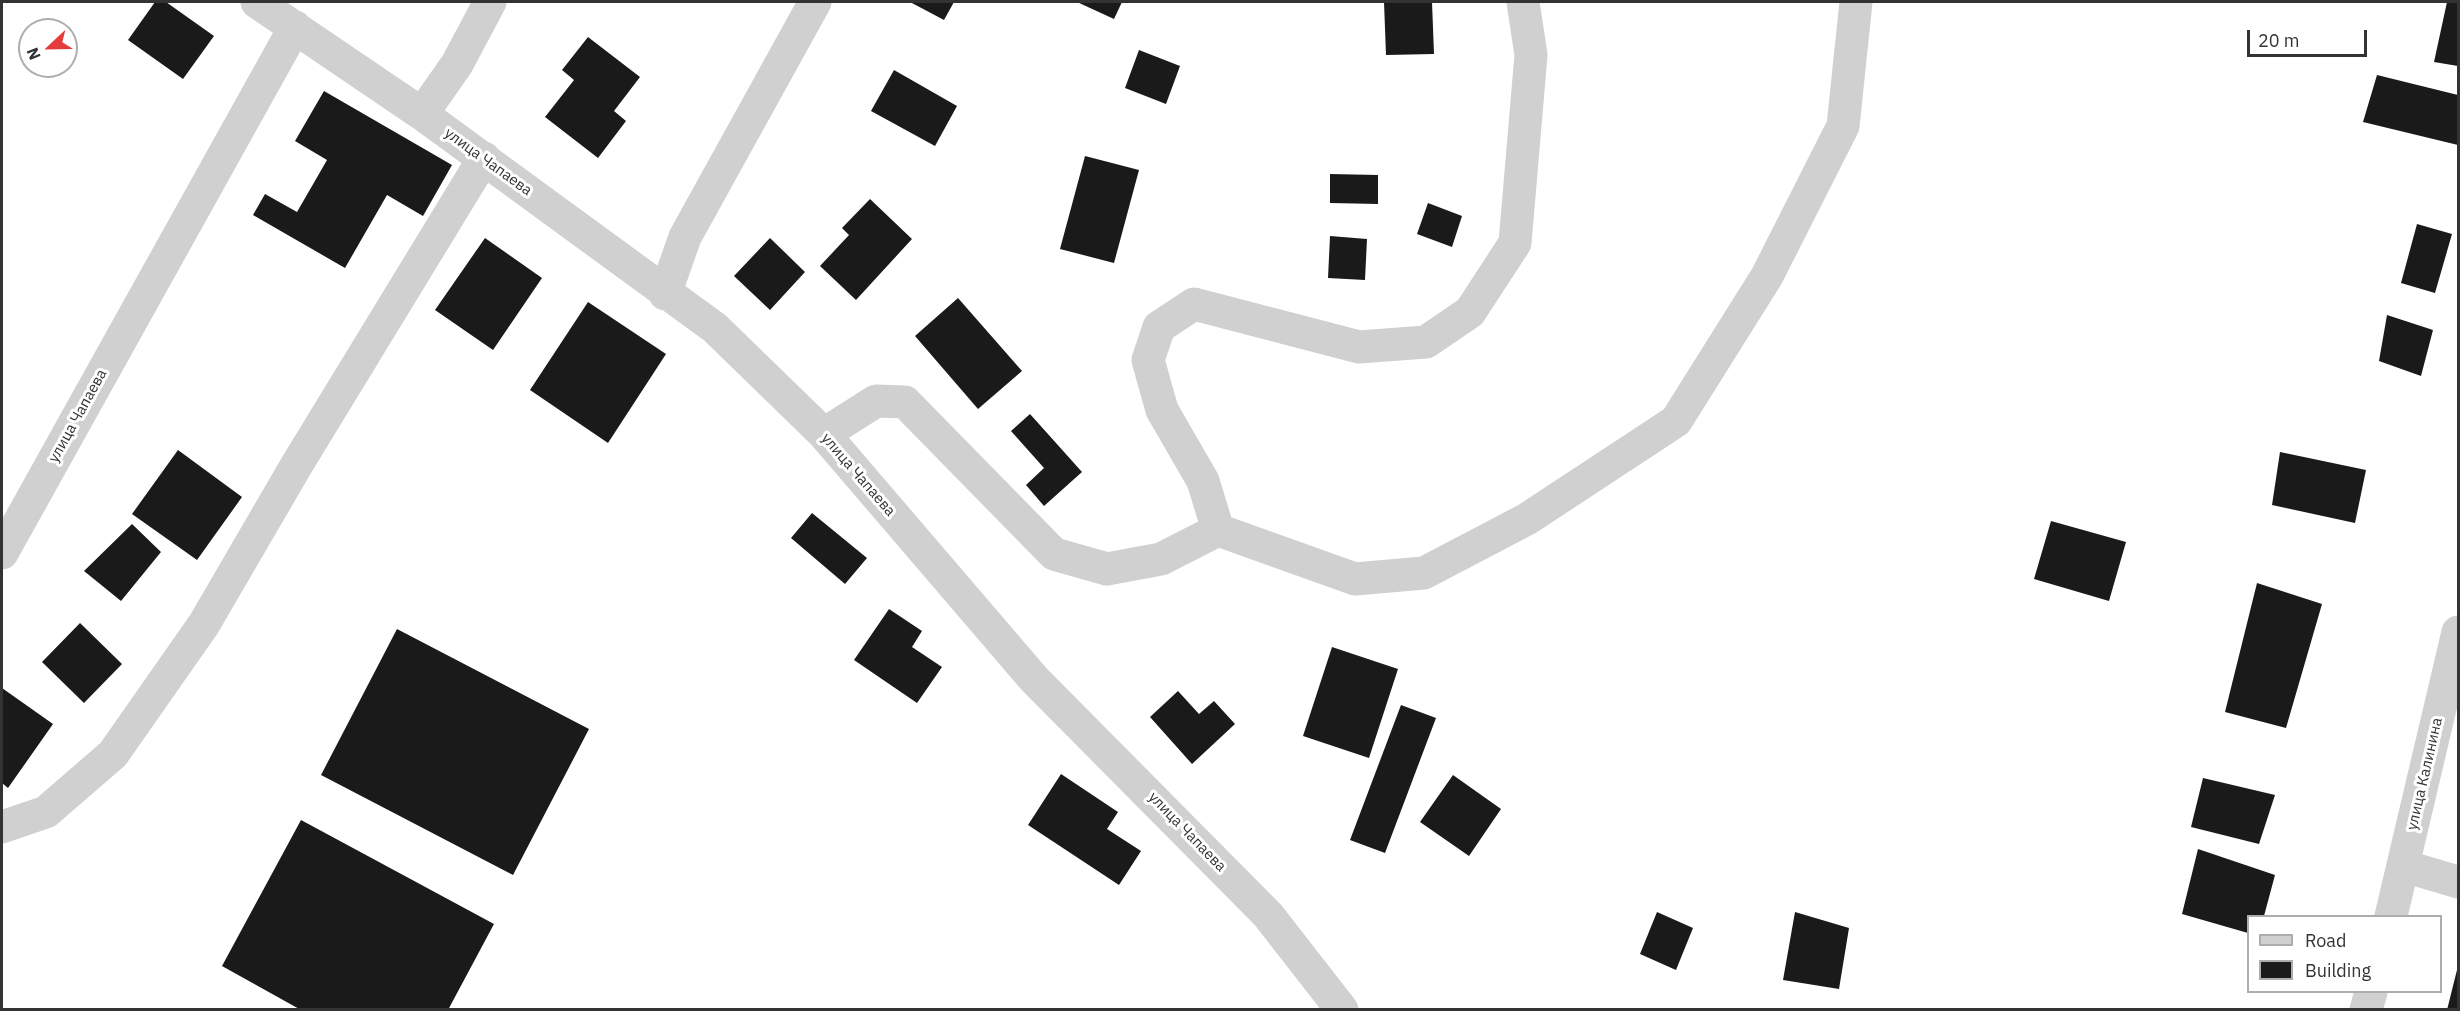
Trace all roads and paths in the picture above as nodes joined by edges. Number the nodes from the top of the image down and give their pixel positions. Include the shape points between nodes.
1 (257, 2) edge
2 (490, 2) edge
3 (815, 2) edge
4 (1523, 2) edge
5 (1856, 2) edge
6 (295, 27) junction
7 (422, 114) junction
8 (484, 159) junction
9 (665, 294) junction
10 (824, 434) junction
11 (1218, 530) junction
12 (2, 553) edge
13 (2458, 632) edge
14 (2, 827) edge
15 (2404, 866) junction
16 (2458, 882) edge
17 (2391, 915) edge
18 (2371, 993) edge
19 (1342, 1010) edge
20 (2366, 1010) edge

1 - 6 street, улица Чапаева
2 - 7 street via 457,64
3 - 9 street via 685,237
4 - 11 street via 1531,55 1515,243 1470,312 1426,342 1359,348 1194,303 1159,327 1148,360 1162,410 1203,481
5 - 11 street via 1842,126 1767,276 1676,421 1527,519 1424,573 1355,579
6 - 7 street, улица Чапаева
6 - 12 street, улица Чапаева
7 - 8 street, улица Чапаева
8 - 9 street, улица Чапаева
8 - 14 street via 204,624 113,754 46,812
9 - 10 street, улица Чапаева via 715,328
10 - 11 street via 876,401 905,402 1054,554 1107,569 1161,559
10 - 19 street, улица Чапаева via 1034,679 1268,915
13 - 15 street, улица Калинина
15 - 16 street
15 - 17 street, улица Калинина
18 - 20 street

